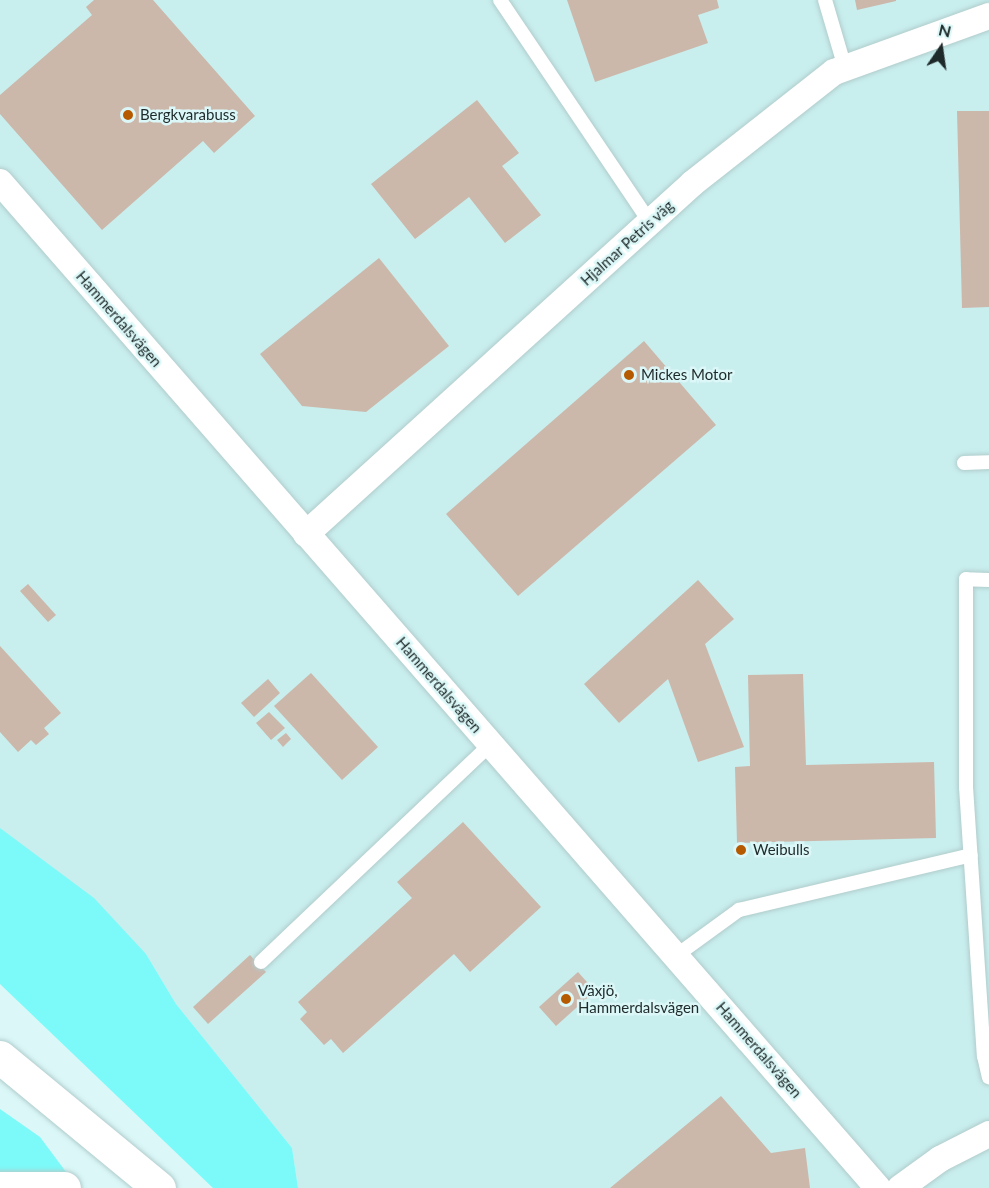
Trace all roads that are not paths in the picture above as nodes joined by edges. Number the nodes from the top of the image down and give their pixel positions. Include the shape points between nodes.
1 (500, 0) edge
2 (825, 0) edge
3 (989, 16) edge
4 (845, 68) junction
5 (0, 182) edge
6 (650, 222) junction
7 (989, 462) edge
8 (964, 463) dead end
9 (306, 534) junction
10 (989, 580) edge
11 (491, 744) junction
12 (971, 855) junction
13 (677, 956) junction
14 (261, 962) dead end
15 (0, 1057) edge
16 (989, 1077) edge
17 (989, 1134) edge
18 (0, 1188) edge
19 (64, 1188) edge
20 (159, 1188) edge
21 (878, 1188) edge
22 (900, 1188) edge

1 - 6 lane
2 - 4 lane
3 - 4 street, Hjalmar Petris väg
4 - 6 street, Hjalmar Petris väg via 815,87
5 - 9 street, Hammerdalsvägen
6 - 9 street, Hjalmar Petris väg
7 - 8 lane
9 - 11 street, Hammerdalsvägen
10 - 12 lane via 966,579 966,787
11 - 13 street, Hammerdalsvägen
11 - 14 lane
12 - 13 lane via 738,910
12 - 16 lane
13 - 21 street, Hammerdalsvägen
15 - 20 highway
17 - 22 street via 940,1159
18 - 19 highway

